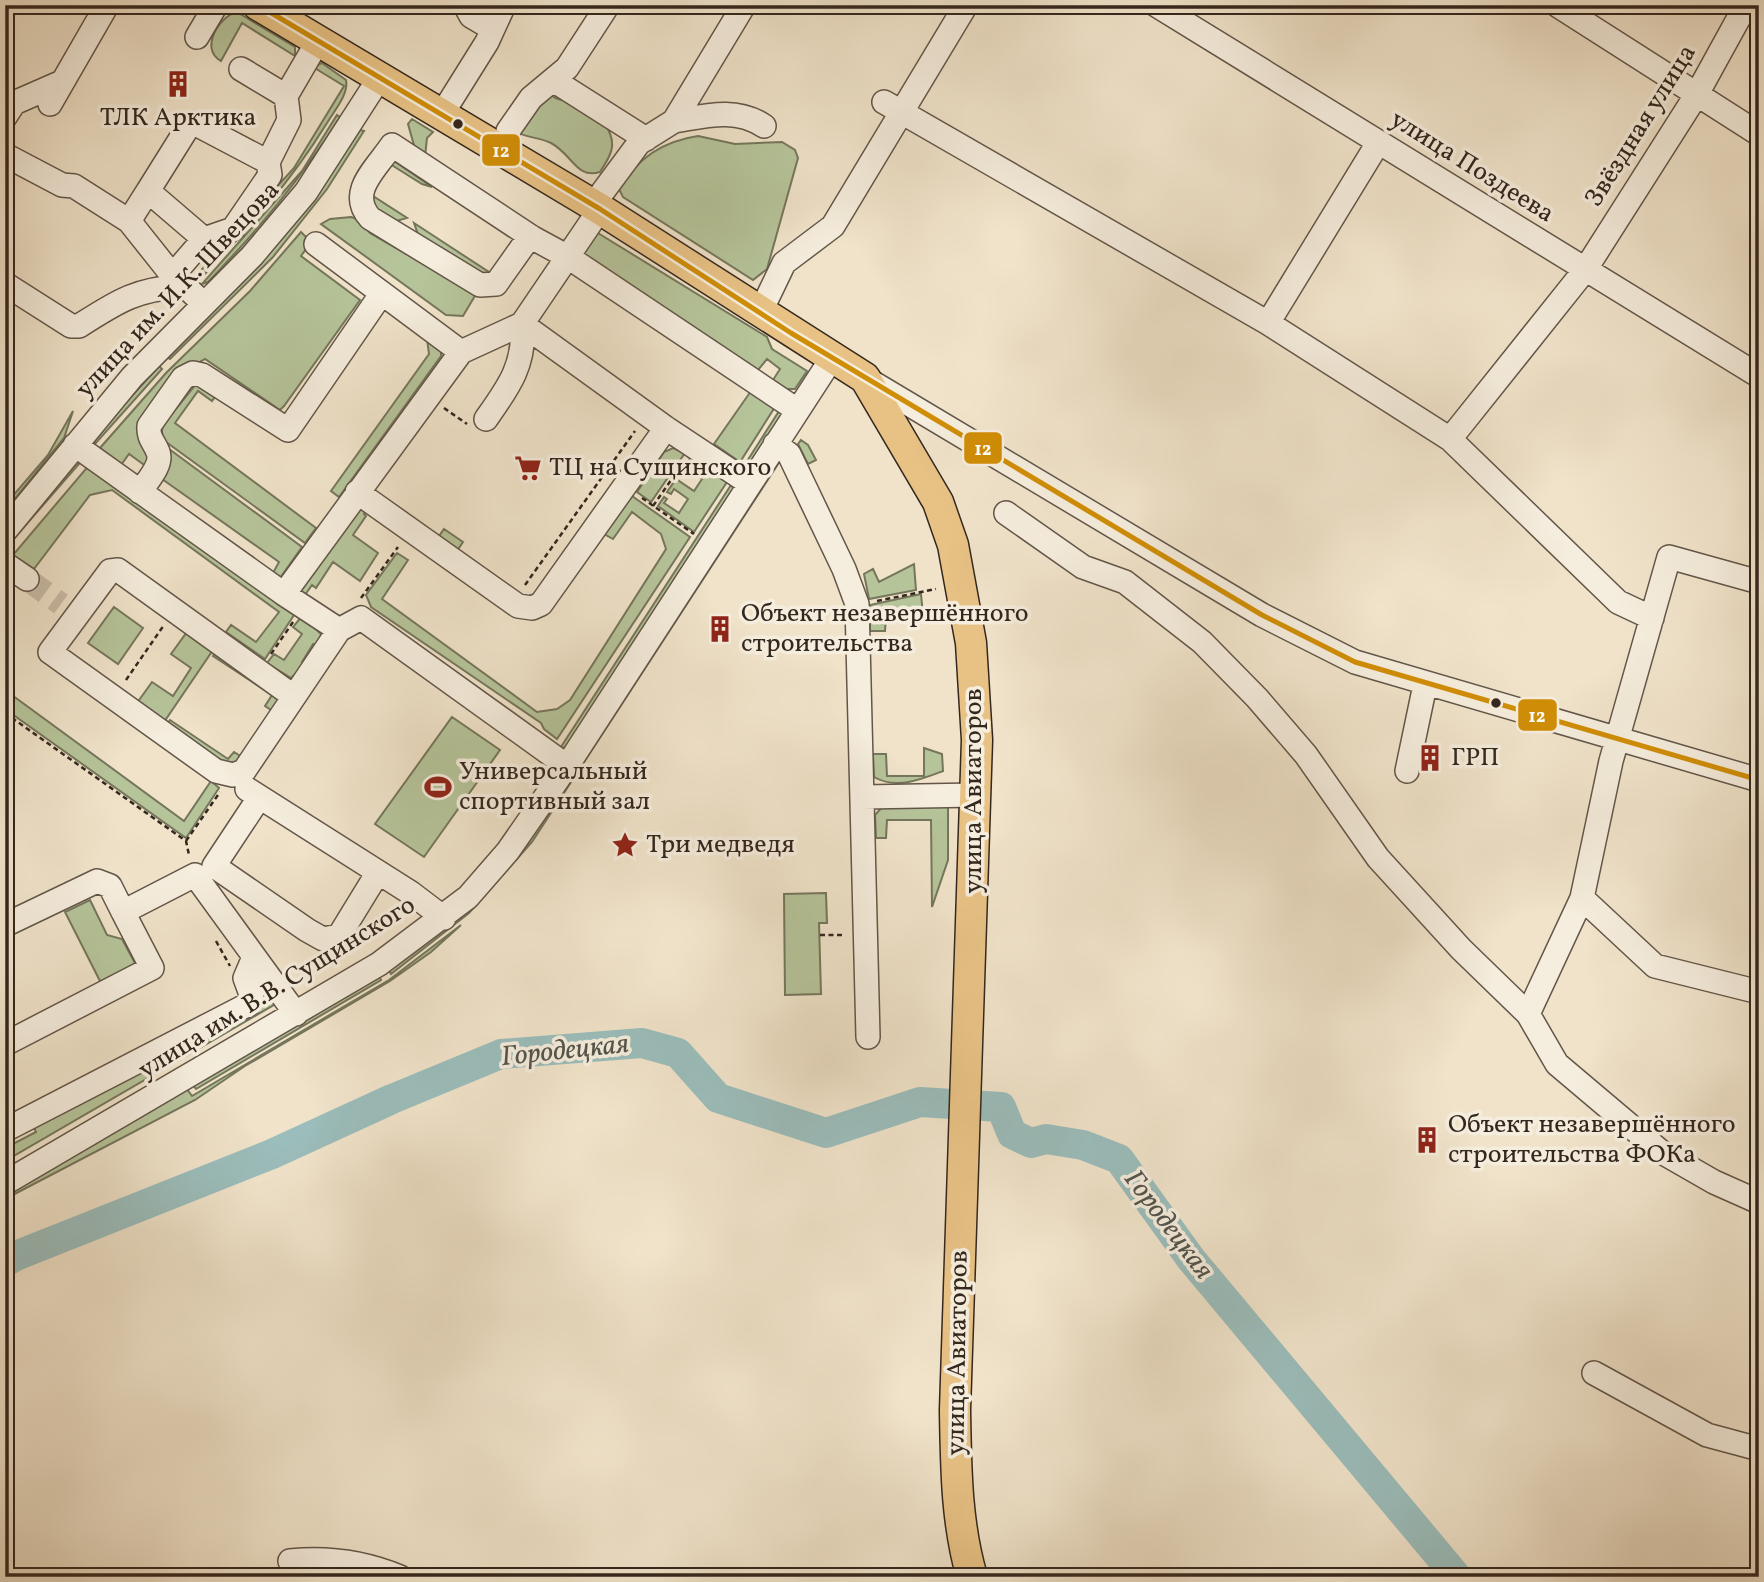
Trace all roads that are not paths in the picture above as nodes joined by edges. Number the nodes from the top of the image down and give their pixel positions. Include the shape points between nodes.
1 (107, 5) edge
2 (216, 5) edge
3 (258, 5) edge
4 (465, 5) edge
5 (504, 5) edge
6 (608, 5) edge
7 (744, 5) edge
8 (966, 5) edge
9 (1156, 5) edge
10 (1557, 5) edge
11 (1746, 5) edge
12 (493, 29) junction
13 (197, 37) dead end
14 (318, 41) junction
15 (241, 69) dead end
16 (380, 77) junction
17 (553, 80) junction
18 (62, 82) junction
19 (1698, 94) junction
20 (286, 96) junction
21 (50, 104) dead end
22 (892, 107) junction
23 (442, 114) junction
24 (5, 117) edge
25 (674, 121) junction
26 (764, 126) dead end
27 (508, 131) dead end
28 (1759, 134) edge
29 (646, 139) junction
30 (1378, 143) junction
31 (5, 155) edge
32 (268, 162) junction
33 (148, 191) junction
34 (596, 207) junction
35 (129, 221) junction
36 (530, 236) junction
37 (204, 239) junction
38 (316, 244) dead end
39 (568, 257) junction
40 (1585, 270) junction
41 (178, 281) junction
42 (5, 284) edge
43 (382, 293) junction
44 (204, 304) junction
45 (760, 313) junction
46 (1268, 323) junction
47 (522, 324) junction
48 (461, 352) junction
49 (832, 358) junction
50 (1759, 376) edge
51 (865, 378) junction
52 (797, 410) junction
53 (480, 424) road end
54 (666, 428) junction
55 (1450, 439) junction
56 (775, 444) junction
57 (75, 445) junction
58 (749, 483) junction
59 (140, 492) junction
60 (357, 492) junction
61 (1006, 513) dead end
62 (5, 531) edge
63 (5, 564) edge
64 (27, 579) tunnel mouth
65 (1759, 582) edge
66 (284, 594) junction
67 (1652, 618) junction
68 (339, 630) junction
69 (1425, 685) junction
70 (293, 696) junction
71 (1617, 740) junction
72 (566, 766) junction
73 (1407, 771) dead end
74 (233, 775) junction
75 (1759, 780) edge
76 (976, 795) junction
77 (863, 797) junction
78 (259, 798) junction
79 (377, 874) junction
80 (208, 876) junction
81 (1582, 898) junction
82 (123, 912) junction
83 (444, 918) junction
84 (5, 925) edge
85 (254, 957) junction
86 (1759, 992) edge
87 (296, 1014) junction
88 (1528, 1014) junction
89 (868, 1037) dead end
90 (5, 1044) edge
91 (5, 1130) edge
92 (5, 1182) edge
93 (1750, 1198) edge
94 (1759, 1216) edge
95 (1594, 1373) dead end
96 (1759, 1449) edge
97 (290, 1561) dead end
98 (400, 1577) edge
99 (972, 1577) edge

1 - 18 street
2 - 13 street
3 - 14 main road, улица Авиаторов
4 - 12 street via 471,16
5 - 12 street
6 - 17 street via 567,68
7 - 25 street
8 - 22 street
9 - 30 street, улица Поздеева
10 - 19 street
11 - 19 street, Звёздная улица
12 - 23 street
14 - 16 main road, улица Авиаторов
14 - 20 street
15 - 20 street
16 - 23 main road, улица Авиаторов
16 - 44 street, улица им. И.К. Швецова via 306,192
17 - 27 street via 531,98
17 - 29 street
18 - 21 street
18 - 24 street via 14,103
19 - 28 street
19 - 40 street, Звёздная улица
20 - 32 street via 289,120
22 - 45 street via 834,226 784,263
22 - 46 street
23 - 34 main road, улица Авиаторов
25 - 26 street via 722,114 749,116
25 - 29 street
29 - 34 street via 612,176
30 - 40 street, улица Поздеева
30 - 46 street
31 - 35 street via 62,185 75,186
32 - 33 street via 194,123
32 - 37 street via 270,175 233,229
33 - 35 street
33 - 37 street
34 - 39 street
34 - 45 main road, улица Авиаторов
35 - 41 street
36 - 36 street via 496,284 480,285 370,218 360,207 360,193 392,145
36 - 39 street
37 - 41 street
38 - 43 street
39 - 47 street
39 - 52 street
40 - 50 street, улица Поздеева
40 - 55 street, Звёздная улица
41 - 42 street via 129,295 79,326 71,326
41 - 44 street
43 - 48 street
43 - 59 street via 288,430 202,375 183,378 149,426 158,466
44 - 57 street, улица им. И.К. Швецова via 132,377
45 - 49 main road, улица Авиаторов
46 - 55 street
47 - 48 street
47 - 53 street via 523,352 514,380
47 - 54 street
48 - 60 street
49 - 51 main road, улица Авиаторов
49 - 52 street, улица им. В.В. Сущинского
51 - 69 street via 1262,615 1355,663
51 - 76 main road, улица Авиаторов via 938,502 954,545 975,695
52 - 56 street, улица им. В.В. Сущинского
54 - 58 street
54 - 60 street via 541,604 532,608 513,602
55 - 67 street via 1618,602
56 - 58 street, улица им. В.В. Сущинского
56 - 77 street via 790,456 857,604
57 - 59 street
57 - 62 street, улица им. И.К. Швецова
58 - 72 street, улица им. В.В. Сущинского
59 - 66 street
60 - 66 street
61 - 88 street via 1083,567 1125,582 1202,642 1306,755 1378,858
63 - 64 street
65 - 67 street via 1669,557
66 - 68 street
67 - 71 street
68 - 70 street
68 - 72 street via 361,618
69 - 71 street
69 - 73 street
70 - 74 street via 244,771
70 - 74 street via 118,570 110,571 69,610 50,652 216,771
71 - 75 street
71 - 81 street
72 - 83 street, улица им. В.В. Сущинского via 495,868
74 - 78 street
76 - 77 street
76 - 99 main road, улица Авиаторов via 956,1485
77 - 89 street
78 - 79 street
78 - 80 street
79 - 80 street via 345,930 323,939
79 - 83 street
80 - 82 street via 195,875
80 - 85 street
81 - 86 street via 1655,966
81 - 88 street
82 - 84 street via 110,886 97,881
82 - 90 street via 152,968
83 - 87 street, улица им. В.В. Сущинского
85 - 87 street
85 - 91 street via 245,978 252,997 248,1004
87 - 92 street, улица им. В.В. Сущинского
88 - 93 street via 1557,1065 1591,1096 1660,1151
93 - 94 street
95 - 96 street via 1707,1435
97 - 98 street via 351,1562

